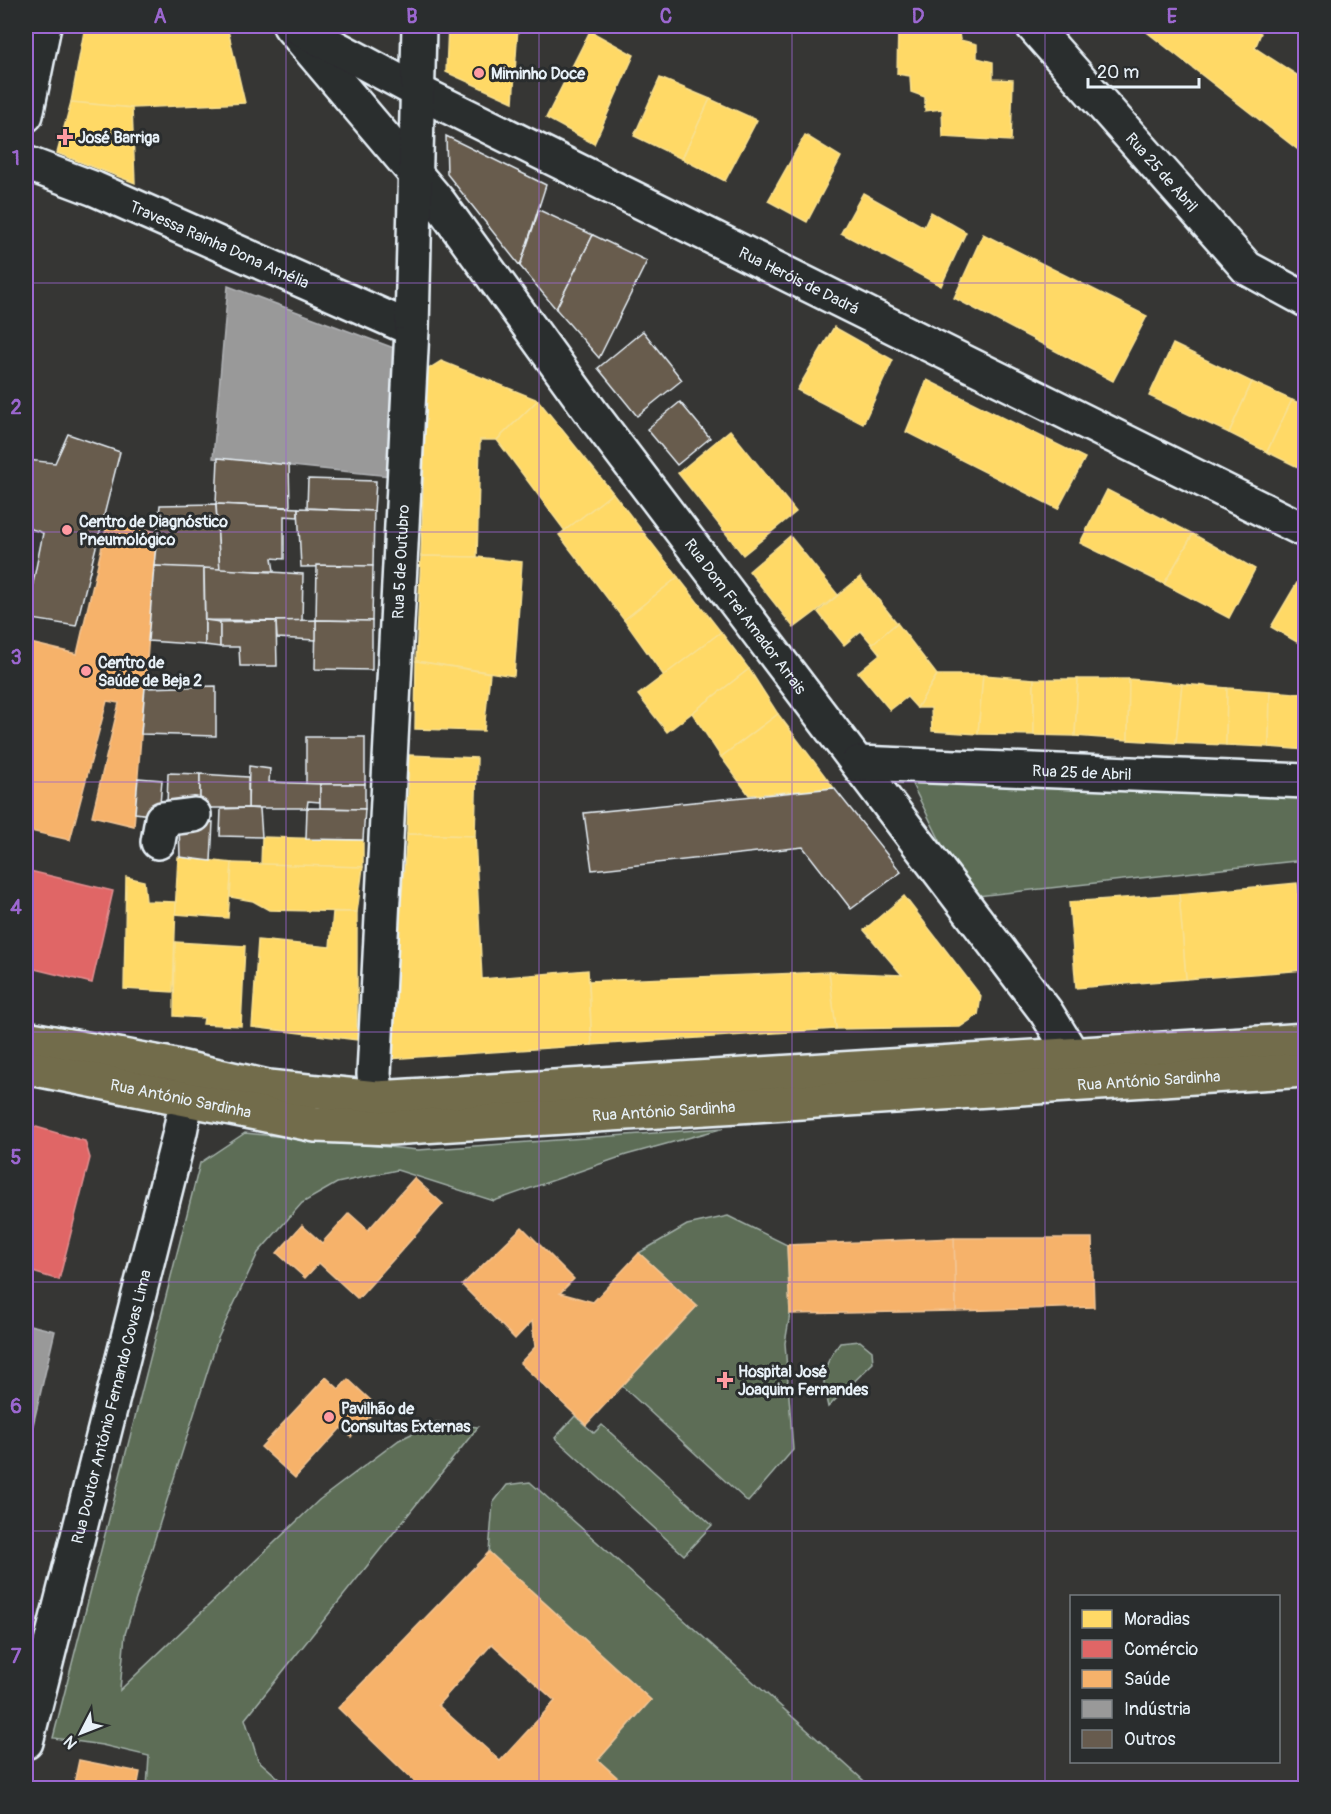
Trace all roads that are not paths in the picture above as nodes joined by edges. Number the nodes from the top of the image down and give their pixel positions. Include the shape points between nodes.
1 (44, 26) edge
2 (290, 26) edge
3 (295, 26) edge
4 (419, 26) edge
5 (1033, 26) edge
6 (29, 79) edge
7 (417, 91) junction
8 (26, 115) edge
9 (26, 163) edge
10 (418, 177) junction
11 (1305, 300) edge
12 (412, 329) junction
13 (1305, 531) edge
14 (858, 763) junction
15 (1305, 781) edge
16 (194, 815) dead end
17 (159, 842) dead end
18 (26, 1038) edge
19 (1305, 1040) edge
20 (1072, 1054) junction
21 (26, 1067) edge
22 (1305, 1070) edge
23 (190, 1085) junction
24 (377, 1098) junction
25 (26, 1742) edge

1 - 6 street
2 - 10 street, Rua Dom Frei Amador Arrais
3 - 7 street, Rua Heróis de Dadrá
4 - 7 street, Rua 5 de Outubro
5 - 11 street, Rua 25 de Abril via 1247,268
6 - 8 street
7 - 10 street, Rua 5 de Outubro
7 - 13 street, Rua Heróis de Dadrá
9 - 12 street, Travessa Rainha Dona Amélia via 95,189
10 - 12 street, Rua 5 de Outubro
10 - 14 street, Rua Dom Frei Amador Arrais
12 - 24 street, Rua 5 de Outubro via 374,1074
14 - 15 street, Rua 25 de Abril
14 - 20 street, Rua Dom Frei Amador Arrais via 1046,1012
16 - 17 street via 162,819
18 - 23 main road, Rua António Sardinha
19 - 20 main road, Rua António Sardinha
20 - 24 main road, Rua António Sardinha
21 - 23 main road, Rua António Sardinha
22 - 23 main road, Rua António Sardinha via 390,1128 316,1125
23 - 24 main road, Rua António Sardinha via 268,1087
23 - 25 street, Rua Doutor António Fernando Covas Lima

